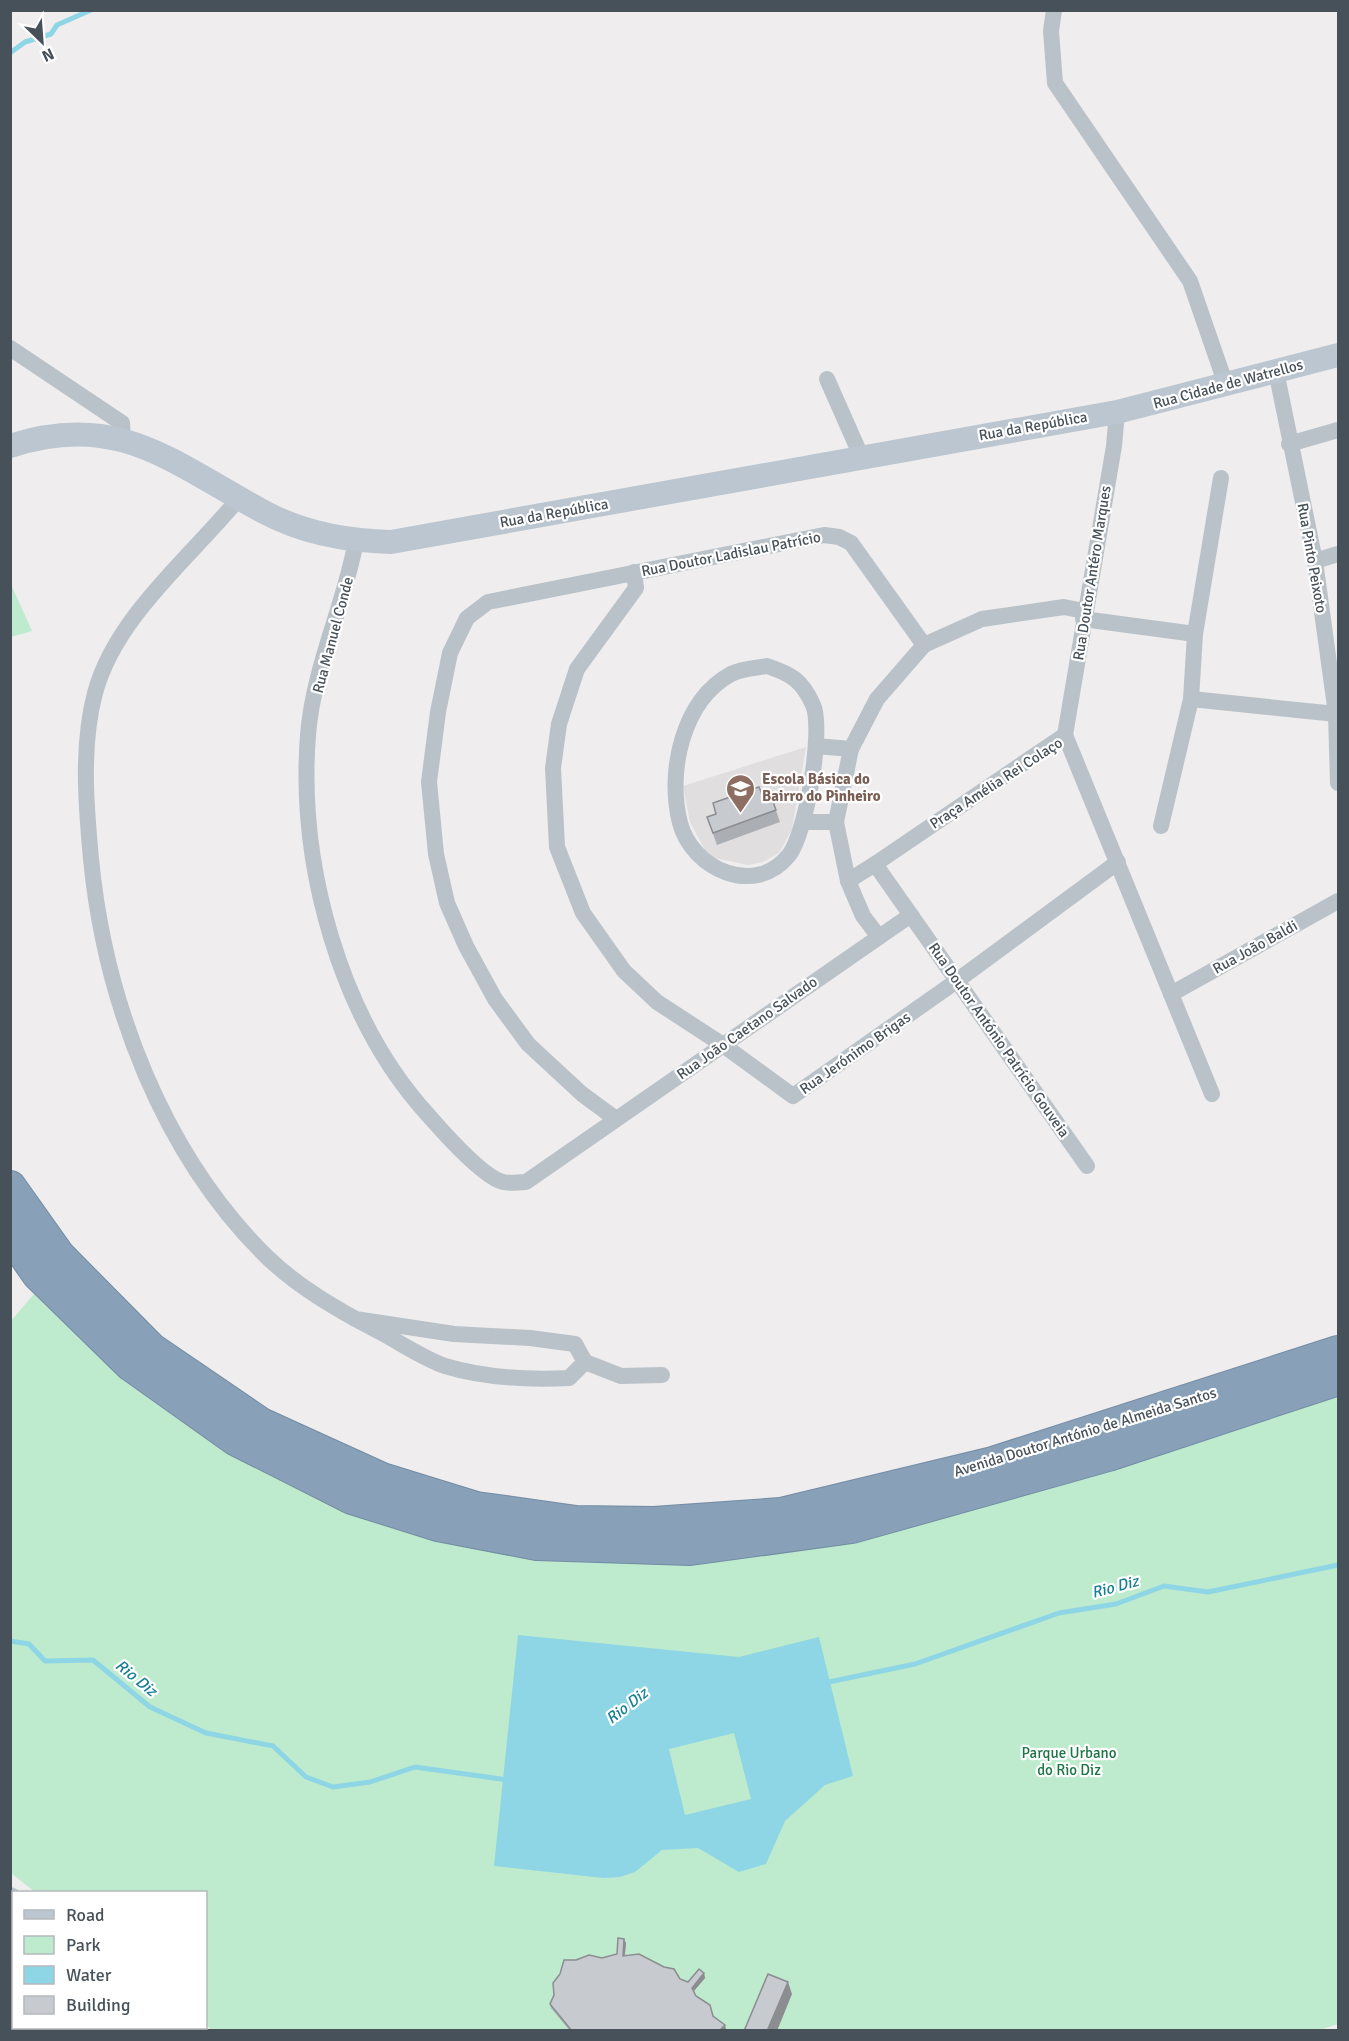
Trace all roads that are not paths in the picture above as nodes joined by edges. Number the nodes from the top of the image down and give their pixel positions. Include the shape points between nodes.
1 (1054, 10) edge
2 (10, 348) edge
3 (1338, 355) edge
4 (1276, 371) junction
5 (827, 379) dead end
6 (1226, 385) junction
7 (1117, 412) junction
8 (1338, 430) edge
9 (123, 439) junction
10 (1289, 444) junction
11 (10, 446) edge
12 (861, 456) junction
13 (1221, 478) dead end
14 (240, 497) junction
15 (356, 541) junction
16 (1338, 554) edge
17 (1315, 561) junction
18 (634, 572) junction
19 (1084, 615) junction
20 (1195, 634) junction
21 (924, 645) junction
22 (1191, 699) junction
23 (1336, 714) junction
24 (1065, 735) junction
25 (816, 746) junction
26 (851, 749) junction
27 (1338, 783) edge
28 (804, 822) junction
29 (836, 822) junction
30 (1161, 826) dead end
31 (1118, 862) junction
32 (874, 864) junction
33 (848, 881) junction
34 (1338, 901) edge
35 (910, 915) junction
36 (879, 937) junction
37 (958, 980) junction
38 (1171, 994) junction
39 (723, 1045) junction
40 (1212, 1094) dead end
41 (616, 1119) junction
42 (1087, 1166) dead end
43 (10, 1187) edge
44 (10, 1234) edge
45 (355, 1319) junction
46 (1338, 1352) edge
47 (585, 1362) junction
48 (662, 1375) dead end
49 (1338, 1379) edge

1 - 6 street via 1051,31 1055,83 1190,281
2 - 9 street via 122,423
3 - 4 street, Rua Cidade de Watrellos
4 - 6 street, Rua Cidade de Watrellos
4 - 10 street, Rua Pinto Peixoto
5 - 12 street
6 - 7 street, Rua Cidade de Watrellos
7 - 12 street, Rua da República
7 - 19 street, Rua Doutor Antéro Marques
8 - 10 street
9 - 11 street, Rua da República via 77,433
9 - 14 street, Rua da República via 171,458
10 - 17 street, Rua Pinto Peixoto
12 - 15 street, Rua da República via 431,536 391,542
13 - 20 street
14 - 15 street, Rua da República via 265,513 308,531
14 - 45 street via 128,623 95,692 86,766 94,885 117,993 153,1090 186,1152 209,1190 269,1259
15 - 41 street, Rua Manuel Conde via 350,575 322,664 308,735 309,829 317,884 339,966 375,1040 417,1103 464,1154 502,1182 526,1182
16 - 17 street
17 - 23 street, Rua Pinto Peixoto
18 - 21 street, Rua Doutor Ladislau Patrício via 824,535 839,537 851,543
18 - 39 street via 636,588 577,669 559,724 553,768 558,847 583,913 624,971 657,1002
18 - 41 street, Rua Doutor Ladislau Patrício via 488,602 467,618 450,653 429,782 436,854 447,903 495,999 528,1044 582,1094
19 - 20 street
19 - 21 street via 1064,607 982,619
19 - 24 street, Rua Doutor Antéro Marques
20 - 22 street
21 - 26 street via 877,699
22 - 23 street
22 - 30 street
23 - 27 street, Rua Pinto Peixoto
24 - 31 street, Praça Amélia Rei Colaço
24 - 32 street, Praça Amélia Rei Colaço
25 - 26 street
25 - 28 street
25 - 28 street via 814,706 794,675 767,666 732,673 704,696 686,726 675,772 682,832 709,866 736,877 764,874 789,855
26 - 29 street
28 - 29 street
29 - 33 street
31 - 37 street
31 - 38 street, Praça Amélia Rei Colaço
32 - 33 street
32 - 35 street, Rua Doutor António Patrício Gouveia
33 - 36 street via 863,916
34 - 38 street, Rua João Baldi
35 - 36 street
35 - 37 street, Rua Doutor António Patrício Gouveia
36 - 39 street, Rua João Caetano Salvado
37 - 39 street, Rua Jerónimo Brigas via 793,1096
37 - 42 street, Rua Doutor António Patrício Gouveia
38 - 40 street, Praça Amélia Rei Colaço
39 - 41 street, Rua João Caetano Salvado
43 - 46 highway, Avenida Doutor António de Almeida Santos via 59,1256 151,1349 261,1424 382,1479 476,1508 576,1522 654,1522 781,1514 993,1463
44 - 49 highway, Avenida Doutor António de Almeida Santos via 38,1274 130,1365 235,1439 352,1498 438,1525 537,1544 690,1549 852,1527 1108,1455
45 - 47 street via 454,1334 575,1344
45 - 47 street via 444,1365 527,1380 569,1378
47 - 48 street via 621,1376

